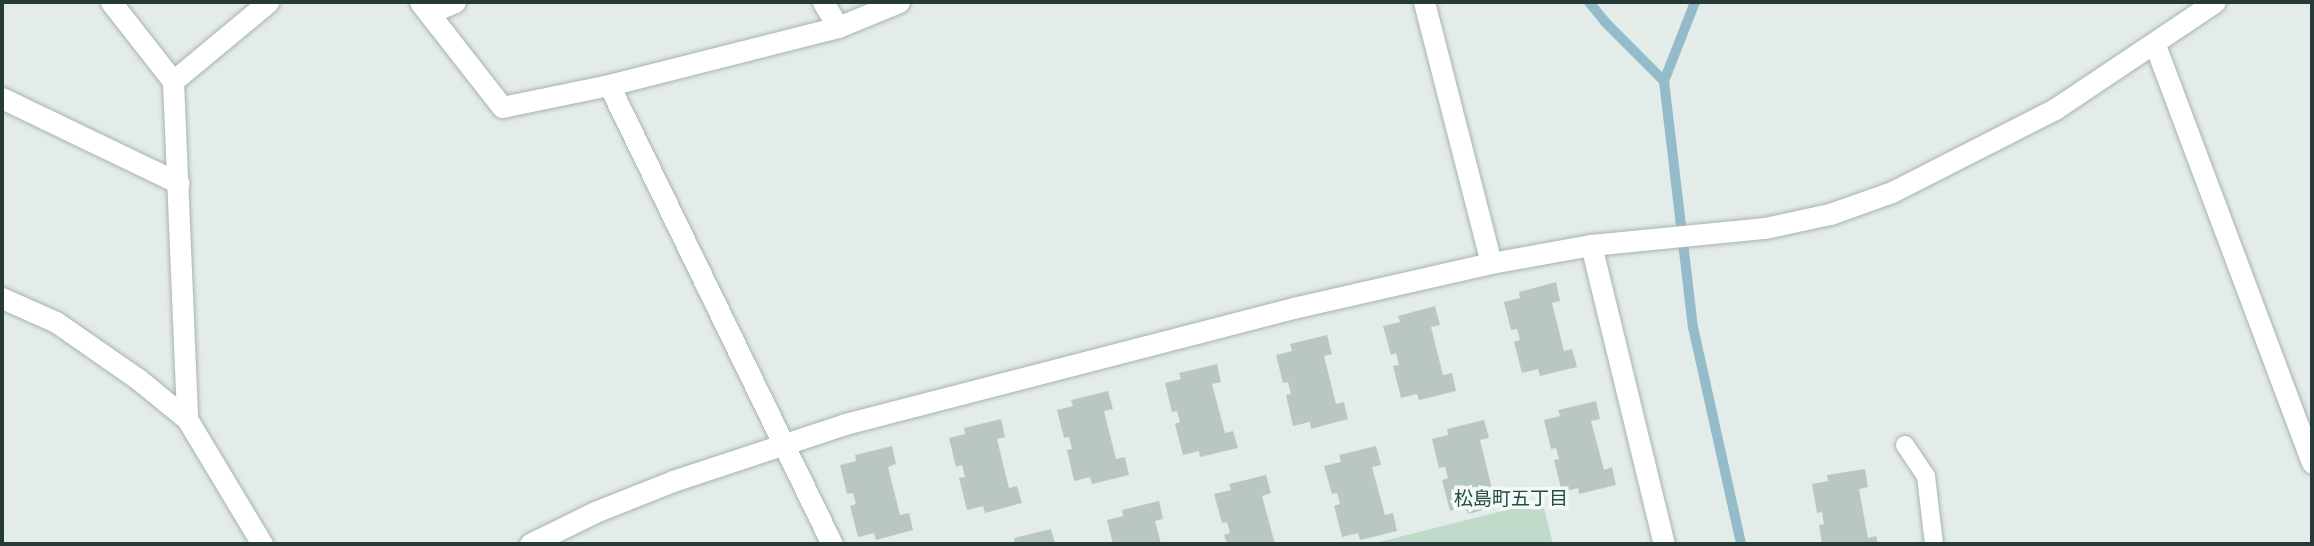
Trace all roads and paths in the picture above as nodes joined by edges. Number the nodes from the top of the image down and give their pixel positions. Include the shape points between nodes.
1 (111, 2) edge
2 (268, 2) edge
3 (455, 2) edge
4 (823, 2) edge
5 (900, 2) edge
6 (1424, 2) edge
7 (2214, 2) edge
8 (424, 8) edge
9 (838, 27) junction
10 (2155, 45) junction
11 (173, 81) junction
12 (609, 85) junction
13 (2, 98) edge
14 (179, 183) junction
15 (1591, 245) junction
16 (1491, 262) junction
17 (2, 298) edge
18 (187, 419) junction
19 (784, 444) junction
20 (1905, 445) dead end
21 (2312, 462) edge
22 (262, 544) edge
23 (530, 544) edge
24 (832, 544) edge
25 (1664, 544) edge
26 (1934, 544) edge

1 - 11 street
2 - 11 street
3 - 8 street
4 - 9 street
5 - 9 street
6 - 16 street
7 - 10 street
8 - 12 street via 502,107
9 - 12 street
10 - 15 street via 2054,109 1892,192 1798,223
10 - 21 street
11 - 14 street
12 - 19 street
13 - 14 street
14 - 18 street
15 - 16 street
15 - 25 street
16 - 19 street via 1280,311 845,424
17 - 18 street via 56,322
18 - 22 street
19 - 23 street via 595,512
19 - 24 street
20 - 26 lane via 1926,476

